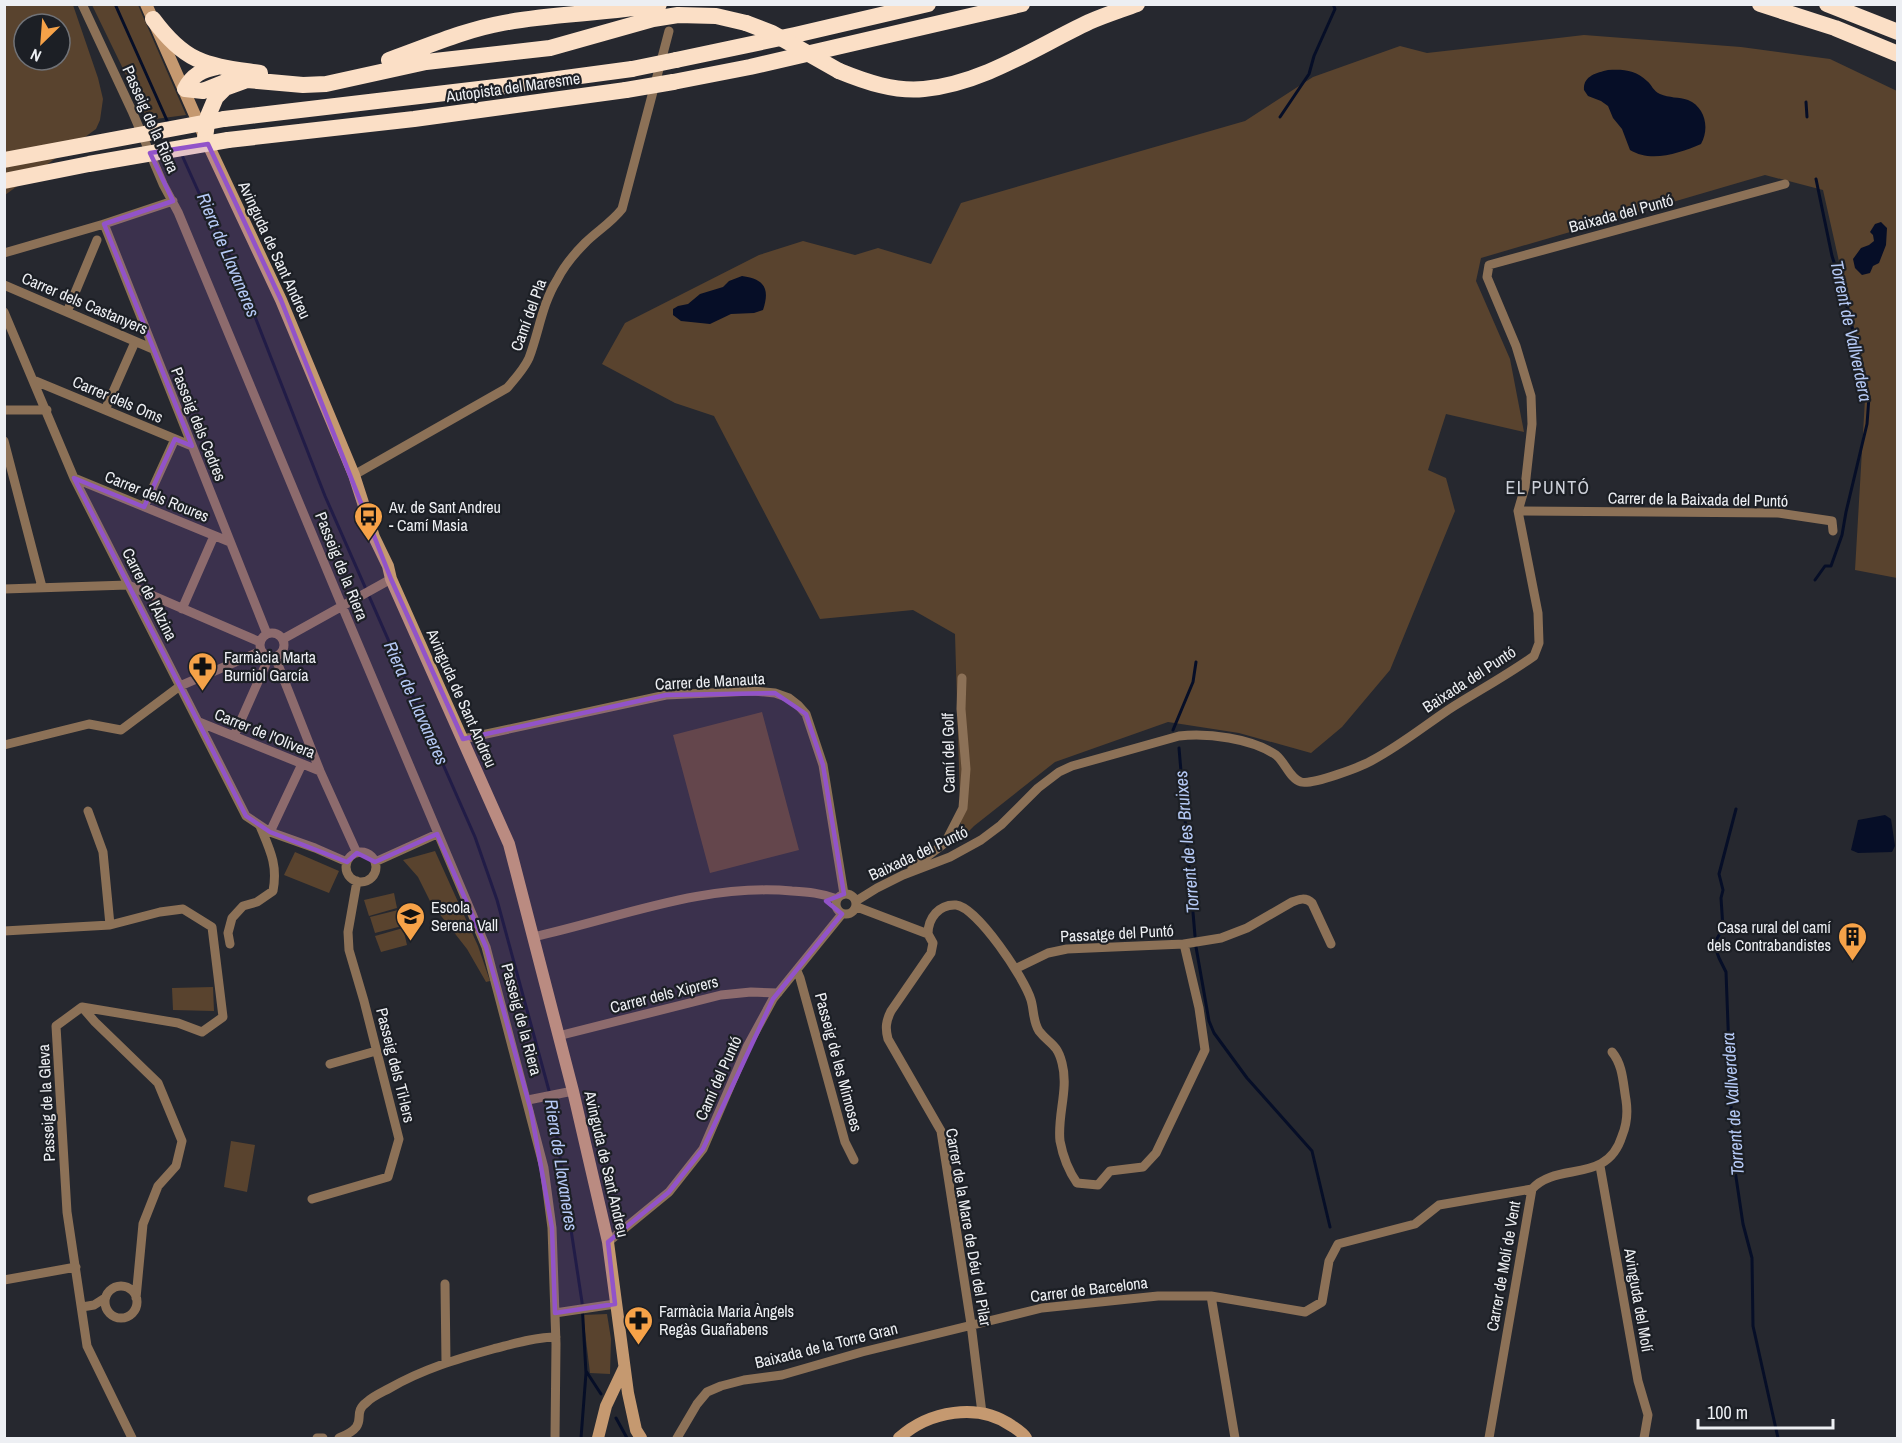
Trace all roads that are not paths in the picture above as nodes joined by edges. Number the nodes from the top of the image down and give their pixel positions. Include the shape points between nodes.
1 (82, 4) edge
2 (659, 4) edge
3 (928, 4) edge
4 (1022, 4) edge
5 (1137, 4) edge
6 (1760, 4) edge
7 (1827, 4) edge
8 (149, 12) edge
9 (669, 31) dead end
10 (1898, 33) edge
11 (1898, 54) edge
12 (217, 67) junction
13 (247, 80) junction
14 (184, 89) junction
15 (205, 138) junction
16 (4, 160) edge
17 (4, 181) edge
18 (1785, 184) dead end
19 (173, 201) junction
20 (104, 224) junction
21 (97, 240) dead end
22 (4, 253) edge
23 (4, 285) edge
24 (4, 312) edge
25 (67, 312) junction
26 (135, 342) junction
27 (153, 349) junction
28 (33, 380) junction
29 (4, 410) edge
30 (47, 410) junction
31 (105, 410) junction
32 (175, 439) junction
33 (4, 441) edge
34 (192, 446) junction
35 (354, 475) junction
36 (74, 478) junction
37 (144, 507) junction
38 (1518, 511) junction
39 (1833, 531) dead end
40 (214, 536) junction
41 (230, 542) junction
42 (391, 579) junction
43 (128, 585) junction
44 (42, 587) junction
45 (4, 589) edge
46 (342, 606) junction
47 (182, 609) junction
48 (267, 634) junction
49 (283, 639) junction
50 (266, 652) junction
51 (962, 678) dead end
52 (180, 686) junction
53 (199, 722) junction
54 (234, 736) junction
55 (464, 739) junction
56 (4, 745) edge
57 (302, 764) junction
58 (320, 771) junction
59 (88, 811) dead end
60 (260, 826) junction
61 (270, 832) junction
62 (437, 834) junction
63 (357, 853) junction
64 (347, 862) junction
65 (375, 862) junction
66 (903, 875) junction
67 (357, 881) junction
68 (841, 897) junction
69 (857, 904) junction
70 (842, 914) junction
71 (110, 924) junction
72 (4, 931) edge
73 (928, 934) junction
74 (533, 937) junction
75 (230, 944) dead end
76 (1184, 944) junction
77 (1331, 944) dead end
78 (1015, 969) junction
79 (796, 971) junction
80 (778, 993) junction
81 (82, 1007) junction
82 (558, 1035) junction
83 (376, 1052) junction
84 (1612, 1053) dead end
85 (330, 1064) dead end
86 (573, 1091) junction
87 (528, 1100) junction
88 (854, 1160) dead end
89 (1600, 1166) junction
90 (1532, 1188) junction
91 (312, 1199) dead end
92 (608, 1242) junction
93 (76, 1267) junction
94 (4, 1280) edge
95 (444, 1284) dead end
96 (1211, 1296) junction
97 (136, 1298) junction
98 (105, 1299) junction
99 (615, 1304) junction
100 (82, 1307) junction
101 (555, 1313) junction
102 (971, 1324) junction
103 (556, 1337) junction
104 (446, 1362) junction
105 (624, 1367) junction
106 (982, 1413) junction
107 (132, 1438) edge
108 (317, 1438) edge
109 (323, 1438) edge
110 (339, 1438) edge
111 (555, 1438) edge
112 (598, 1438) edge
113 (641, 1438) edge
114 (677, 1438) edge
115 (899, 1438) edge
116 (1026, 1438) edge
117 (1235, 1438) edge
118 (1489, 1438) edge
119 (1644, 1438) edge

1 - 19 street, Passeig de la Riera
2 - 12 highway via 502,23 333,76 293,77
3 - 16 highway, Autopista del Maresme, bridge via 632,69 224,118
4 - 17 highway, Autopista del Maresme, bridge via 674,82 414,119 228,140
5 - 13 highway, bridge via 967,80 922,89 861,80 746,23 717,16 678,15 550,48 426,62 326,84
6 - 11 highway
7 - 10 highway
8 - 12 highway via 164,34 186,54
8 - 14 street, Avinguda de Sant Andreu
9 - 35 street, Camí del Pla via 622,209 585,243 556,280 519,374 507,388
12 - 14 highway via 198,73
13 - 14 highway via 228,81 203,91
13 - 15 highway via 225,88 216,97
14 - 15 street, Avinguda de Sant Andreu
15 - 35 street, Avinguda de Sant Andreu via 281,300
18 - 38 street, Baixada del Puntó via 1489,265 1487,277 1516,346 1531,396 1525,487
19 - 20 street
19 - 46 street, Passeig de la Riera
20 - 22 street
20 - 27 street, Passeig dels Cedres
21 - 25 street
23 - 25 street, Carrer dels Castanyers
24 - 28 street, Carrer de l'Alzina
25 - 26 street, Carrer dels Castanyers
26 - 27 street, Carrer dels Castanyers
26 - 31 street
27 - 34 street, Passeig dels Cedres
28 - 30 street, Carrer de l'Alzina
28 - 31 street, Carrer dels Oms
29 - 30 street
30 - 36 street, Carrer de l'Alzina
31 - 32 street, Carrer dels Oms
32 - 34 street, Carrer dels Oms
32 - 37 street
33 - 44 street
34 - 41 street, Passeig dels Cedres
35 - 42 street, Avinguda de Sant Andreu
36 - 37 street, Carrer dels Roures
36 - 43 street, Carrer de l'Alzina
37 - 40 street, Carrer dels Roures
38 - 39 street, Carrer de la Baixada del Puntó via 1778,513 1833,521
38 - 66 street, Baixada del Puntó via 1538,613 1537,651 1372,761 1336,775 1302,782 1276,755 1260,747 1217,736 1179,736 1059,772 981,840
40 - 41 street, Carrer dels Roures
40 - 47 street
41 - 48 street, Passeig dels Cedres
42 - 46 street
42 - 55 street, Avinguda de Sant Andreu
43 - 44 street
43 - 47 street
43 - 52 street, Carrer de l'Alzina
44 - 45 street
46 - 49 street
46 - 62 street, Passeig de la Riera
47 - 50 street
48 - 49 street via 276,633
48 - 50 street
49 - 50 street via 284,649 279,655
50 - 52 street
50 - 54 street
50 - 58 street
51 - 66 street, Camí del Golf via 966,769 963,808 945,843
52 - 53 street, Carrer de l'Alzina
52 - 56 street via 121,730 89,724
53 - 54 street, Carrer de l'Olivera
53 - 60 street, Carrer de l'Alzina via 246,816
54 - 57 street, Carrer de l'Olivera
55 - 68 street, Carrer de Manauta via 666,694 753,691 789,698 806,714 823,765
55 - 74 street, Avinguda de Sant Andreu via 508,844
57 - 58 street, Carrer de l'Olivera
57 - 61 street
58 - 63 street
59 - 71 street via 103,852
60 - 61 street, Carrer de l'Alzina
60 - 75 street via 277,874 273,891 243,906 232,918
61 - 64 street, Carrer de l'Alzina
62 - 65 street
62 - 87 street, Passeig de la Riera via 486,946
63 - 64 street
63 - 65 street via 368,854
64 - 67 street via 348,873
65 - 67 street via 373,877
66 - 69 street, Baixada del Puntó
67 - 83 street, Passeig dels Til·lers via 348,932 350,950
68 - 69 street via 849,895
68 - 70 street via 837,907
68 - 74 street via 767,889 718,892
69 - 70 street via 849,913
69 - 73 street
70 - 79 street, Camí del Puntó
71 - 72 street
71 - 81 street via 183,909 212,927 223,1017 202,1032 178,1023
73 - 78 street via 933,915 945,905 959,905 980,922
73 - 102 street, Carrer de la Mare de Déu del Pilar via 933,943 931,953 891,1011 885,1029 941,1131
74 - 82 street, Avinguda de Sant Andreu
76 - 77 street, Passatge del Puntó via 1230,936 1292,902 1305,899 1312,903
76 - 78 street, Passatge del Puntó via 1067,949 1047,953
76 - 78 street via 1205,1050 1156,1153 1143,1167 1110,1171 1098,1185 1077,1183 1067,1168 1060,1139 1063,1066 1059,1052 1035,1023 1031,1000
79 - 80 street, Camí del Puntó
79 - 88 street, Passeig de les Mimoses via 845,1142
80 - 82 street, Carrer dels Xiprers via 721,995
80 - 92 street, Camí del Puntó via 747,1047 703,1149 669,1192
81 - 93 street, Passeig de la Gleva via 56,1026 67,1212
81 - 97 street via 158,1083 182,1141 177,1166 158,1186 143,1224
82 - 86 street, Avinguda de Sant Andreu
83 - 85 street
83 - 91 street, Passeig dels Til·lers via 399,1139 388,1177
84 - 89 street via 1620,1061 1626,1124 1619,1148
86 - 87 street
86 - 92 street, Avinguda de Sant Andreu
87 - 101 street, Passeig de la Riera via 544,1168 552,1228
89 - 90 street, Carrer de Molí de Vent via 1539,1181
89 - 119 street, Avinguda del Molí via 1647,1415
90 - 96 street, Carrer de Barcelona via 1439,1205 1415,1224 1338,1244 1329,1261 1322,1302 1305,1312
90 - 118 street, Carrer de Molí de Vent
92 - 99 street, Avinguda de Sant Andreu
93 - 94 street
93 - 100 street, Passeig de la Gleva
95 - 104 street
96 - 102 street, Carrer de Barcelona via 1158,1296 1042,1308
96 - 117 street
97 - 98 street via 129,1289 117,1287
97 - 98 street via 135,1310 121,1318 110,1314
98 - 100 street
99 - 101 street
99 - 105 street, Avinguda de Sant Andreu
100 - 107 street, Passeig de la Gleva via 87,1346
101 - 103 street, Passeig de la Riera
102 - 106 street, Carrer de la Mare de Déu del Pilar
102 - 114 street, Baixada de la Torre Gran via 782,1375 721,1386 707,1392
103 - 104 street
103 - 111 street, Passeig de la Riera
104 - 110 street via 367,1401 360,1409 356,1430
105 - 112 street via 606,1406
105 - 113 street, Avinguda de Sant Andreu
106 - 115 street via 958,1411 909,1429
106 - 116 street via 1003,1419
108 - 109 street

